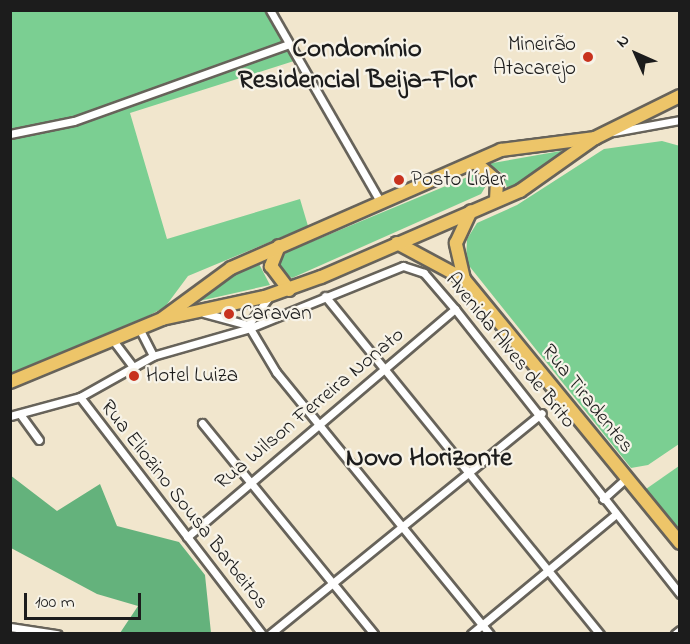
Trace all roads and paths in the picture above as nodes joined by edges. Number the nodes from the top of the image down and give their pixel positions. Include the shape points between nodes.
1 (270, 10) edge
2 (289, 44) junction
3 (680, 96) edge
4 (680, 120) edge
5 (10, 134) edge
6 (600, 135) junction
7 (476, 163) junction
8 (496, 200) junction
9 (383, 205) junction
10 (471, 211) junction
11 (397, 243) junction
12 (279, 246) junction
13 (464, 279) junction
14 (289, 290) junction
15 (271, 295) junction
16 (325, 296) junction
17 (455, 309) junction
18 (200, 313) junction
19 (162, 319) junction
20 (249, 327) junction
21 (139, 328) junction
22 (112, 339) junction
23 (153, 356) junction
24 (133, 366) junction
25 (382, 368) junction
26 (10, 382) edge
27 (80, 397) junction
28 (542, 412) junction
29 (20, 414) junction
30 (10, 416) edge
31 (318, 422) junction
32 (202, 423) dead end
33 (39, 440) dead end
34 (466, 471) junction
35 (626, 478) junction
36 (248, 482) junction
37 (603, 499) junction
38 (615, 515) junction
39 (400, 523) junction
40 (187, 537) junction
41 (680, 543) edge
42 (549, 570) junction
43 (331, 581) junction
44 (680, 594) edge
45 (483, 624) junction
46 (10, 627) edge
47 (680, 630) edge
48 (57, 633) edge
49 (262, 633) edge
50 (270, 633) edge
51 (374, 633) edge
52 (471, 633) edge
53 (490, 633) edge
54 (600, 633) edge
55 (675, 633) edge

1 - 2 street
2 - 5 street via 74,121
2 - 9 street
3 - 6 main road
4 - 6 street
6 - 7 main road via 516,146
6 - 8 main road via 553,172
7 - 8 main road via 497,181
7 - 9 main road
8 - 10 main road
9 - 12 main road
10 - 11 main road
10 - 13 main road, Rua Tiradentes via 456,243
11 - 13 main road, Rua Tiradentes
11 - 14 main road
12 - 14 main road via 271,266
12 - 19 main road via 231,268
13 - 35 main road, Rua Tiradentes
14 - 15 main road
15 - 18 main road
15 - 20 street
16 - 17 street, Avenida Alves de Brito via 403,266 424,273
16 - 20 street, Avenida Alves de Brito
16 - 25 street
17 - 25 street, Rua Wilson Ferreira Nonato
17 - 28 street, Avenida Alves de Brito
18 - 19 main road
18 - 20 street
19 - 21 main road
20 - 23 street, Avenida Alves de Brito
20 - 31 street
21 - 22 main road
21 - 23 street
22 - 24 street
22 - 26 main road
23 - 24 street, Avenida Alves de Brito
24 - 27 street, Avenida Alves de Brito
25 - 31 street, Rua Wilson Ferreira Nonato
25 - 34 street
27 - 29 street, Avenida Alves de Brito
27 - 40 street, Rua Eliozino Sousa Barbeitos
28 - 34 street
28 - 37 street, Avenida Alves de Brito
29 - 30 street, Avenida Alves de Brito
29 - 33 street
31 - 36 street, Rua Wilson Ferreira Nonato
31 - 39 street
32 - 36 street
34 - 39 street
34 - 42 street
35 - 37 street
35 - 41 main road, Rua Tiradentes
36 - 40 street, Rua Wilson Ferreira Nonato
36 - 43 street
37 - 38 street, Avenida Alves de Brito
38 - 42 street
38 - 44 street, Avenida Alves de Brito
39 - 43 street
39 - 45 street
40 - 49 street, Rua Eliozino Sousa Barbeitos
42 - 45 street
42 - 54 street
43 - 50 street
43 - 51 street
45 - 52 street
45 - 53 street
46 - 48 street
47 - 55 street

